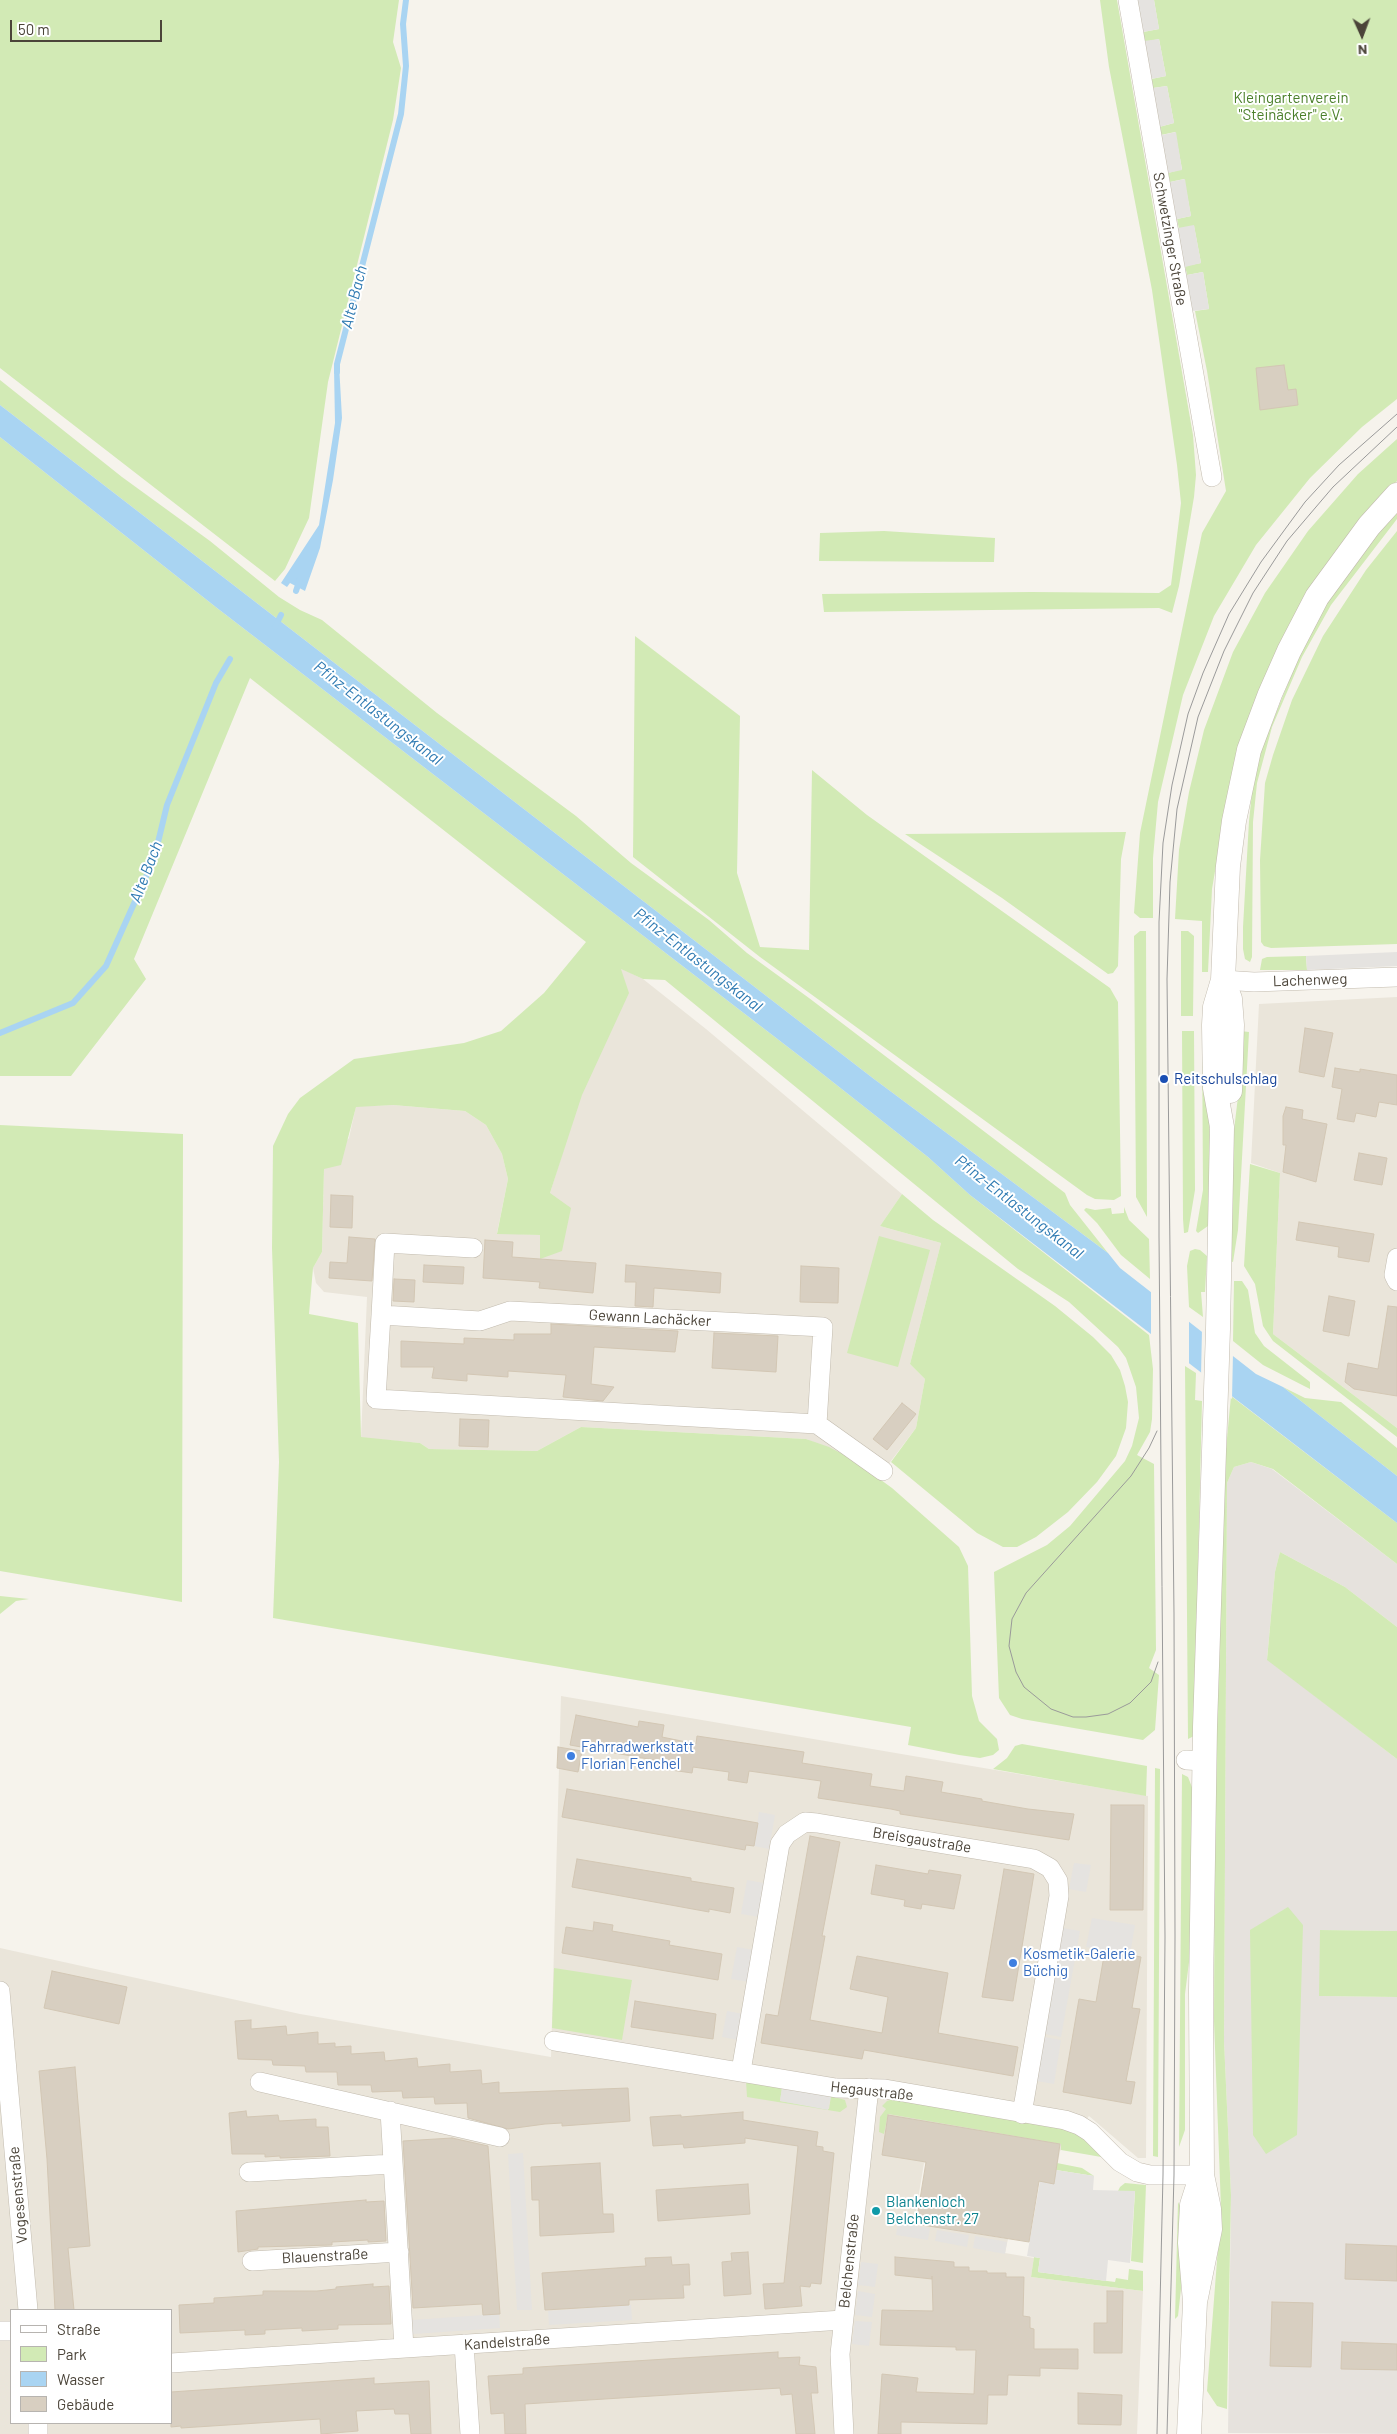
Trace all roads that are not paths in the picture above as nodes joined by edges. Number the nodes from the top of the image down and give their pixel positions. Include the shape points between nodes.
1 (1128, 0) edge
2 (1212, 477) dead end
3 (1397, 495) edge
4 (1397, 977) edge
5 (1223, 980) junction
6 (473, 1248) dead end
7 (1397, 1258) edge
8 (1397, 1281) edge
9 (381, 1315) junction
10 (817, 1424) junction
11 (883, 1471) dead end
12 (0, 1991) edge
13 (2, 2024) edge
14 (554, 2041) dead end
15 (741, 2071) junction
16 (260, 2082) dead end
17 (868, 2088) junction
18 (390, 2112) junction
19 (1022, 2114) junction
20 (500, 2137) dead end
21 (393, 2164) junction
22 (249, 2172) dead end
23 (1202, 2175) junction
24 (8, 2181) edge
25 (399, 2252) junction
26 (252, 2261) dead end
27 (28, 2309) edge
28 (843, 2320) junction
29 (464, 2344) junction
30 (404, 2348) junction
31 (172, 2364) edge
32 (470, 2434) edge
33 (844, 2434) edge
34 (1189, 2434) edge

1 - 2 street, Schwetzinger Straße
3 - 5 street via 1369,526 1317,597 1289,651 1259,722 1249,750 1233,830 1228,866
4 - 5 street, Lachenweg via 1254,982
5 - 23 street via 1230,999 1232,1025 1230,1088 1222,1127 1216,1392 1195,1760
6 - 9 street via 385,1243
7 - 8 street via 1394,1275
9 - 10 street via 376,1399
9 - 10 street, Gewann Lachäcker via 480,1321 510,1311 823,1327
10 - 11 street
12 - 13 street, Vogesenstraße
13 - 24 street, Vogesenstraße
14 - 15 street, Hegaustraße
15 - 17 street, Hegaustraße via 836,2088
15 - 19 street, Breisgaustraße via 780,1844 787,1834 805,1822 817,1823 1034,1859 1050,1868 1058,1881 1059,1896
16 - 18 street
17 - 19 street, Hegaustraße
17 - 28 street, Belchenstraße
18 - 20 street
18 - 21 street
19 - 23 street, Hegaustraße via 1079,2125 1120,2162 1142,2174
21 - 22 street
21 - 25 street
23 - 34 street via 1210,2229 1195,2302
24 - 27 street, Vogesenstraße
25 - 26 street, Blauenstraße
25 - 30 street
28 - 29 street, Kandelstraße
28 - 33 street, Belchenstraße via 840,2354
29 - 30 street, Kandelstraße
29 - 32 street
30 - 31 street, Kandelstraße

